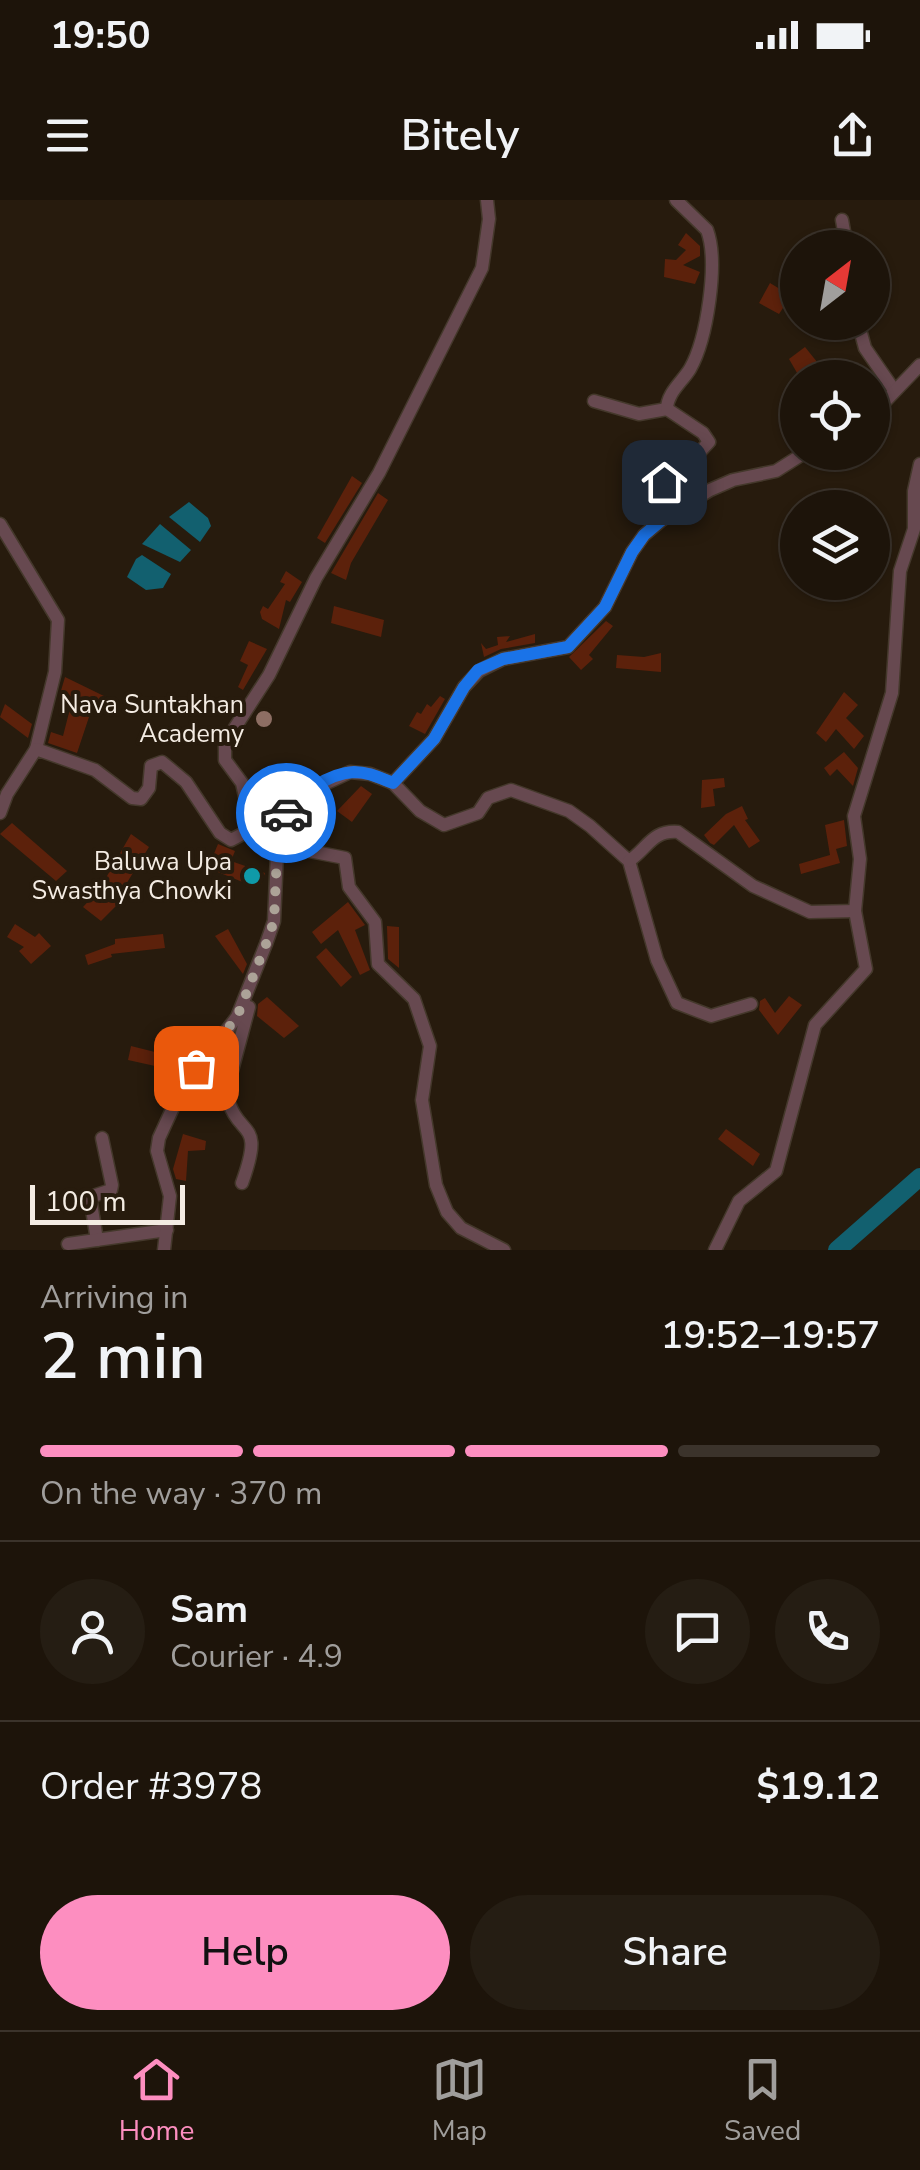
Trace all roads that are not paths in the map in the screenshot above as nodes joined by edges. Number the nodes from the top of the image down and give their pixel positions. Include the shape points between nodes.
1 (486, 200) edge
2 (676, 200) edge
3 (842, 220) dead end
4 (844, 230) edge
5 (863, 340) edge
6 (920, 365) edge
7 (894, 390) junction
8 (890, 395) edge
9 (594, 401) dead end
10 (666, 408) junction
11 (920, 464) edge
12 (780, 469) edge
13 (663, 519) junction
14 (0, 524) edge
15 (36, 750) junction
16 (393, 783) junction
17 (0, 813) edge
18 (252, 830) junction
19 (278, 832) junction
20 (629, 861) junction
21 (856, 911) junction
22 (257, 965) junction
23 (751, 1004) dead end
24 (102, 1138) dead end
25 (242, 1184) dead end
26 (167, 1230) junction
27 (97, 1240) junction
28 (68, 1244) dead end
29 (164, 1250) edge
30 (504, 1250) edge
31 (715, 1250) edge

1 - 18 street via 490,219 482,268 379,473 225,743 225,760 242,784
2 - 10 street via 710,237 707,316 695,358
3 - 4 street
5 - 7 street
6 - 7 street
7 - 8 street
9 - 10 street via 639,414
10 - 13 street via 709,442 650,495
11 - 21 street via 914,529 900,570 892,693 854,816 860,859
12 - 13 street via 733,480
13 - 16 street via 632,552 605,607 568,647 478,670 434,739
14 - 15 street via 58,620 55,672
15 - 17 street
15 - 18 street via 95,770 141,800 151,766 162,762 186,782 220,833 231,840
16 - 19 street via 350,772 297,796
16 - 20 street via 444,826 478,813 499,791 535,796 590,826
18 - 19 street
19 - 22 street via 274,921
19 - 30 street via 284,846 345,858 349,887 375,922 378,964 414,999 430,1046 422,1100 436,1186 461,1228
20 - 21 street via 653,836 678,832 753,886 810,912
20 - 23 street via 677,1003 711,1016
21 - 31 street via 866,969 815,1025 776,1171 740,1201
22 - 25 street via 226,1093 254,1145
22 - 26 street via 237,1017 182,1088 160,1138 157,1151 170,1196
24 - 27 street via 112,1185 90,1198
26 - 27 street
26 - 29 street
27 - 28 street

